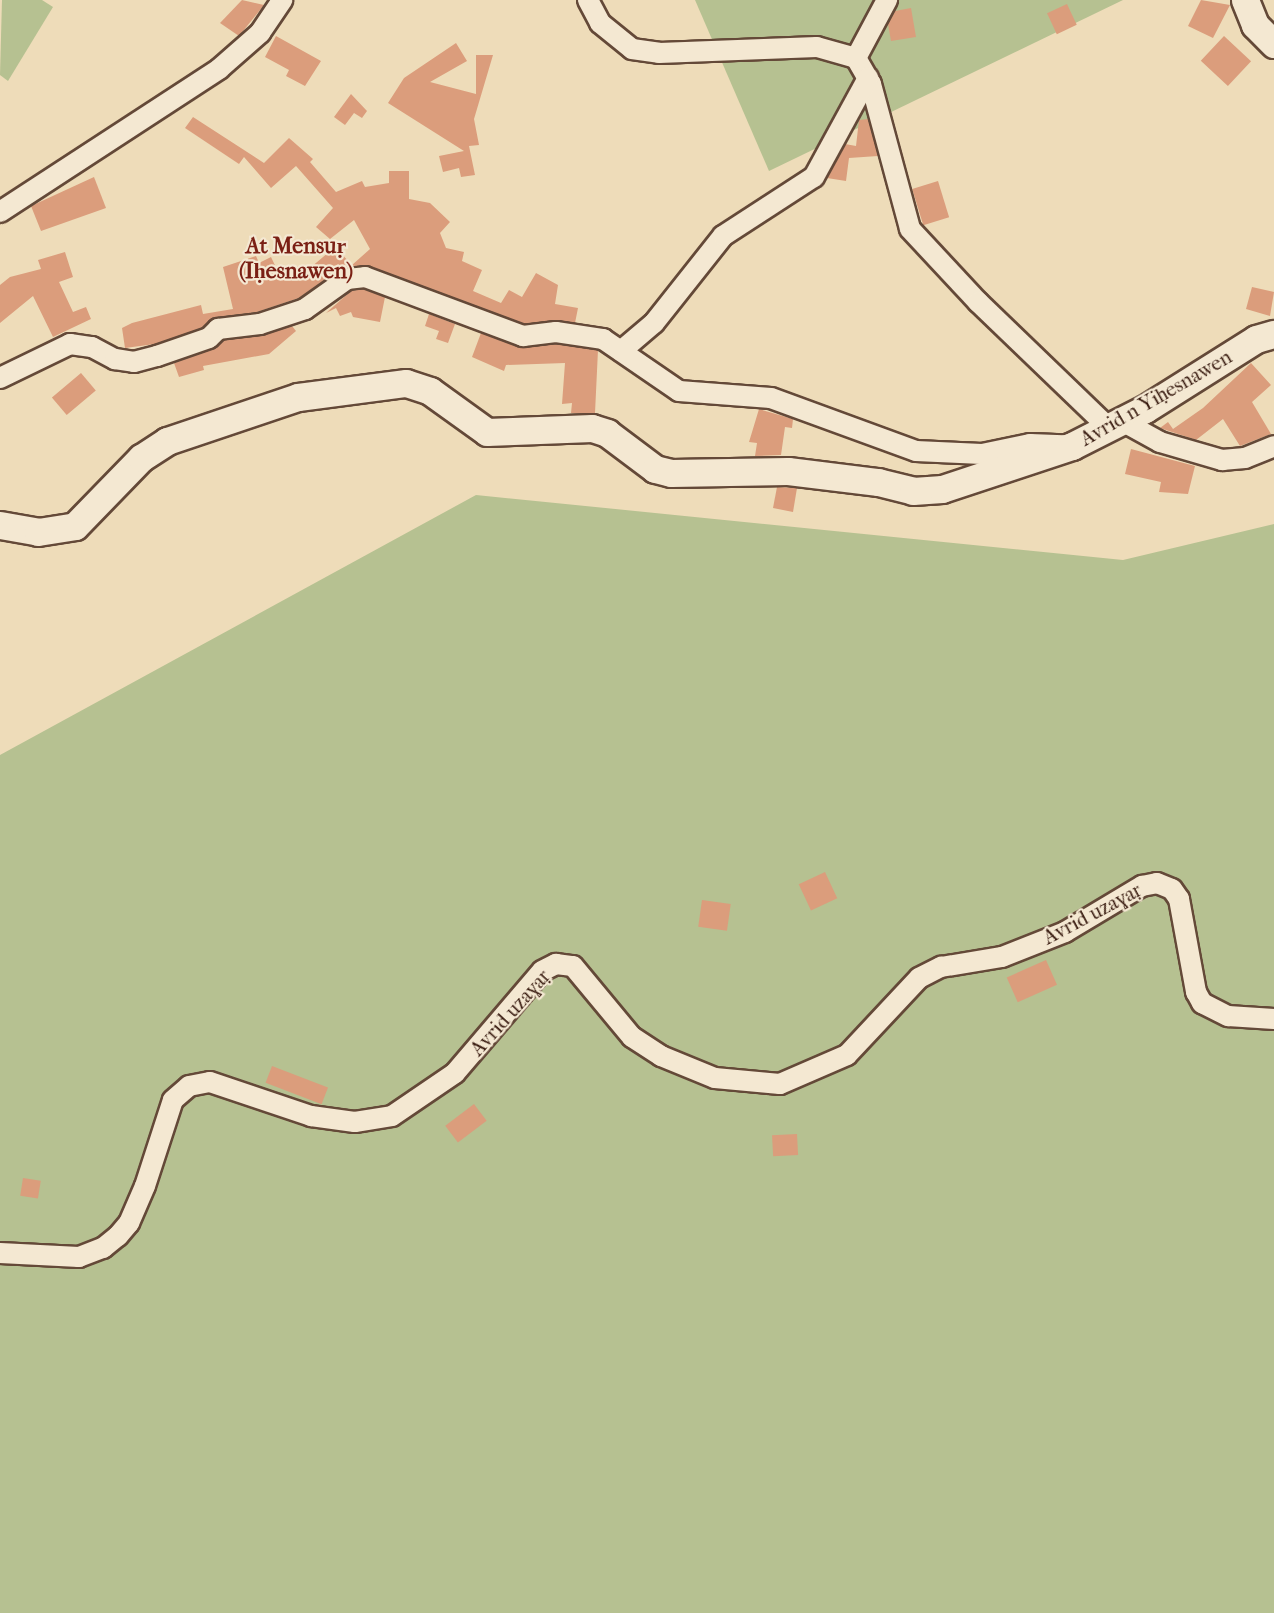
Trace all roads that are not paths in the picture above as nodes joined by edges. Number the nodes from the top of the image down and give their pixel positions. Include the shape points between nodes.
1 (282, 0) edge
2 (588, 0) edge
3 (887, 0) edge
4 (1245, 0) edge
5 (1274, 44) edge
6 (856, 58) junction
7 (868, 78) junction
8 (0, 212) edge
9 (1274, 334) edge
10 (621, 351) junction
11 (0, 378) edge
12 (1115, 425) junction
13 (1274, 446) edge
14 (1072, 447) junction
15 (0, 525) edge
16 (1274, 1019) edge
17 (0, 1253) edge

1 - 8 street via 261,33 219,69
2 - 6 street via 600,23 632,49 659,53 817,47
3 - 6 street
4 - 5 street via 1255,25
6 - 7 street
7 - 10 street via 814,177 723,236 668,309
7 - 12 street via 910,229 978,302
9 - 12 street, Avrid n Yiḥesnawen via 1249,344
10 - 11 street via 603,339 572,334 523,336 365,277 347,279 305,309 260,324 218,329 209,338 157,356 134,362 115,359 92,347 69,344
10 - 14 street via 679,391 771,398 916,451 982,454 1030,444
12 - 13 street via 1222,460 1245,458
12 - 14 street, Avrid n Yiḥesnawen
14 - 15 street, Avrid n Yiḥesnawen via 924,492 810,472 671,473 655,468 607,433 592,428 487,432 430,391 392,384 298,397 167,441 141,458 75,526 39,532
16 - 17 street, Avrid uzaɣaṛ via 1228,1016 1202,1003 1196,992 1179,899 1172,889 1157,883 1142,886 1055,936 1002,957 941,967 919,978 848,1055 780,1084 715,1078 661,1056 632,1036 573,966 556,964 542,971 455,1073 392,1116 355,1122 311,1116 210,1082 189,1086 173,1100 145,1186 129,1223 118,1236 103,1248 79,1257

